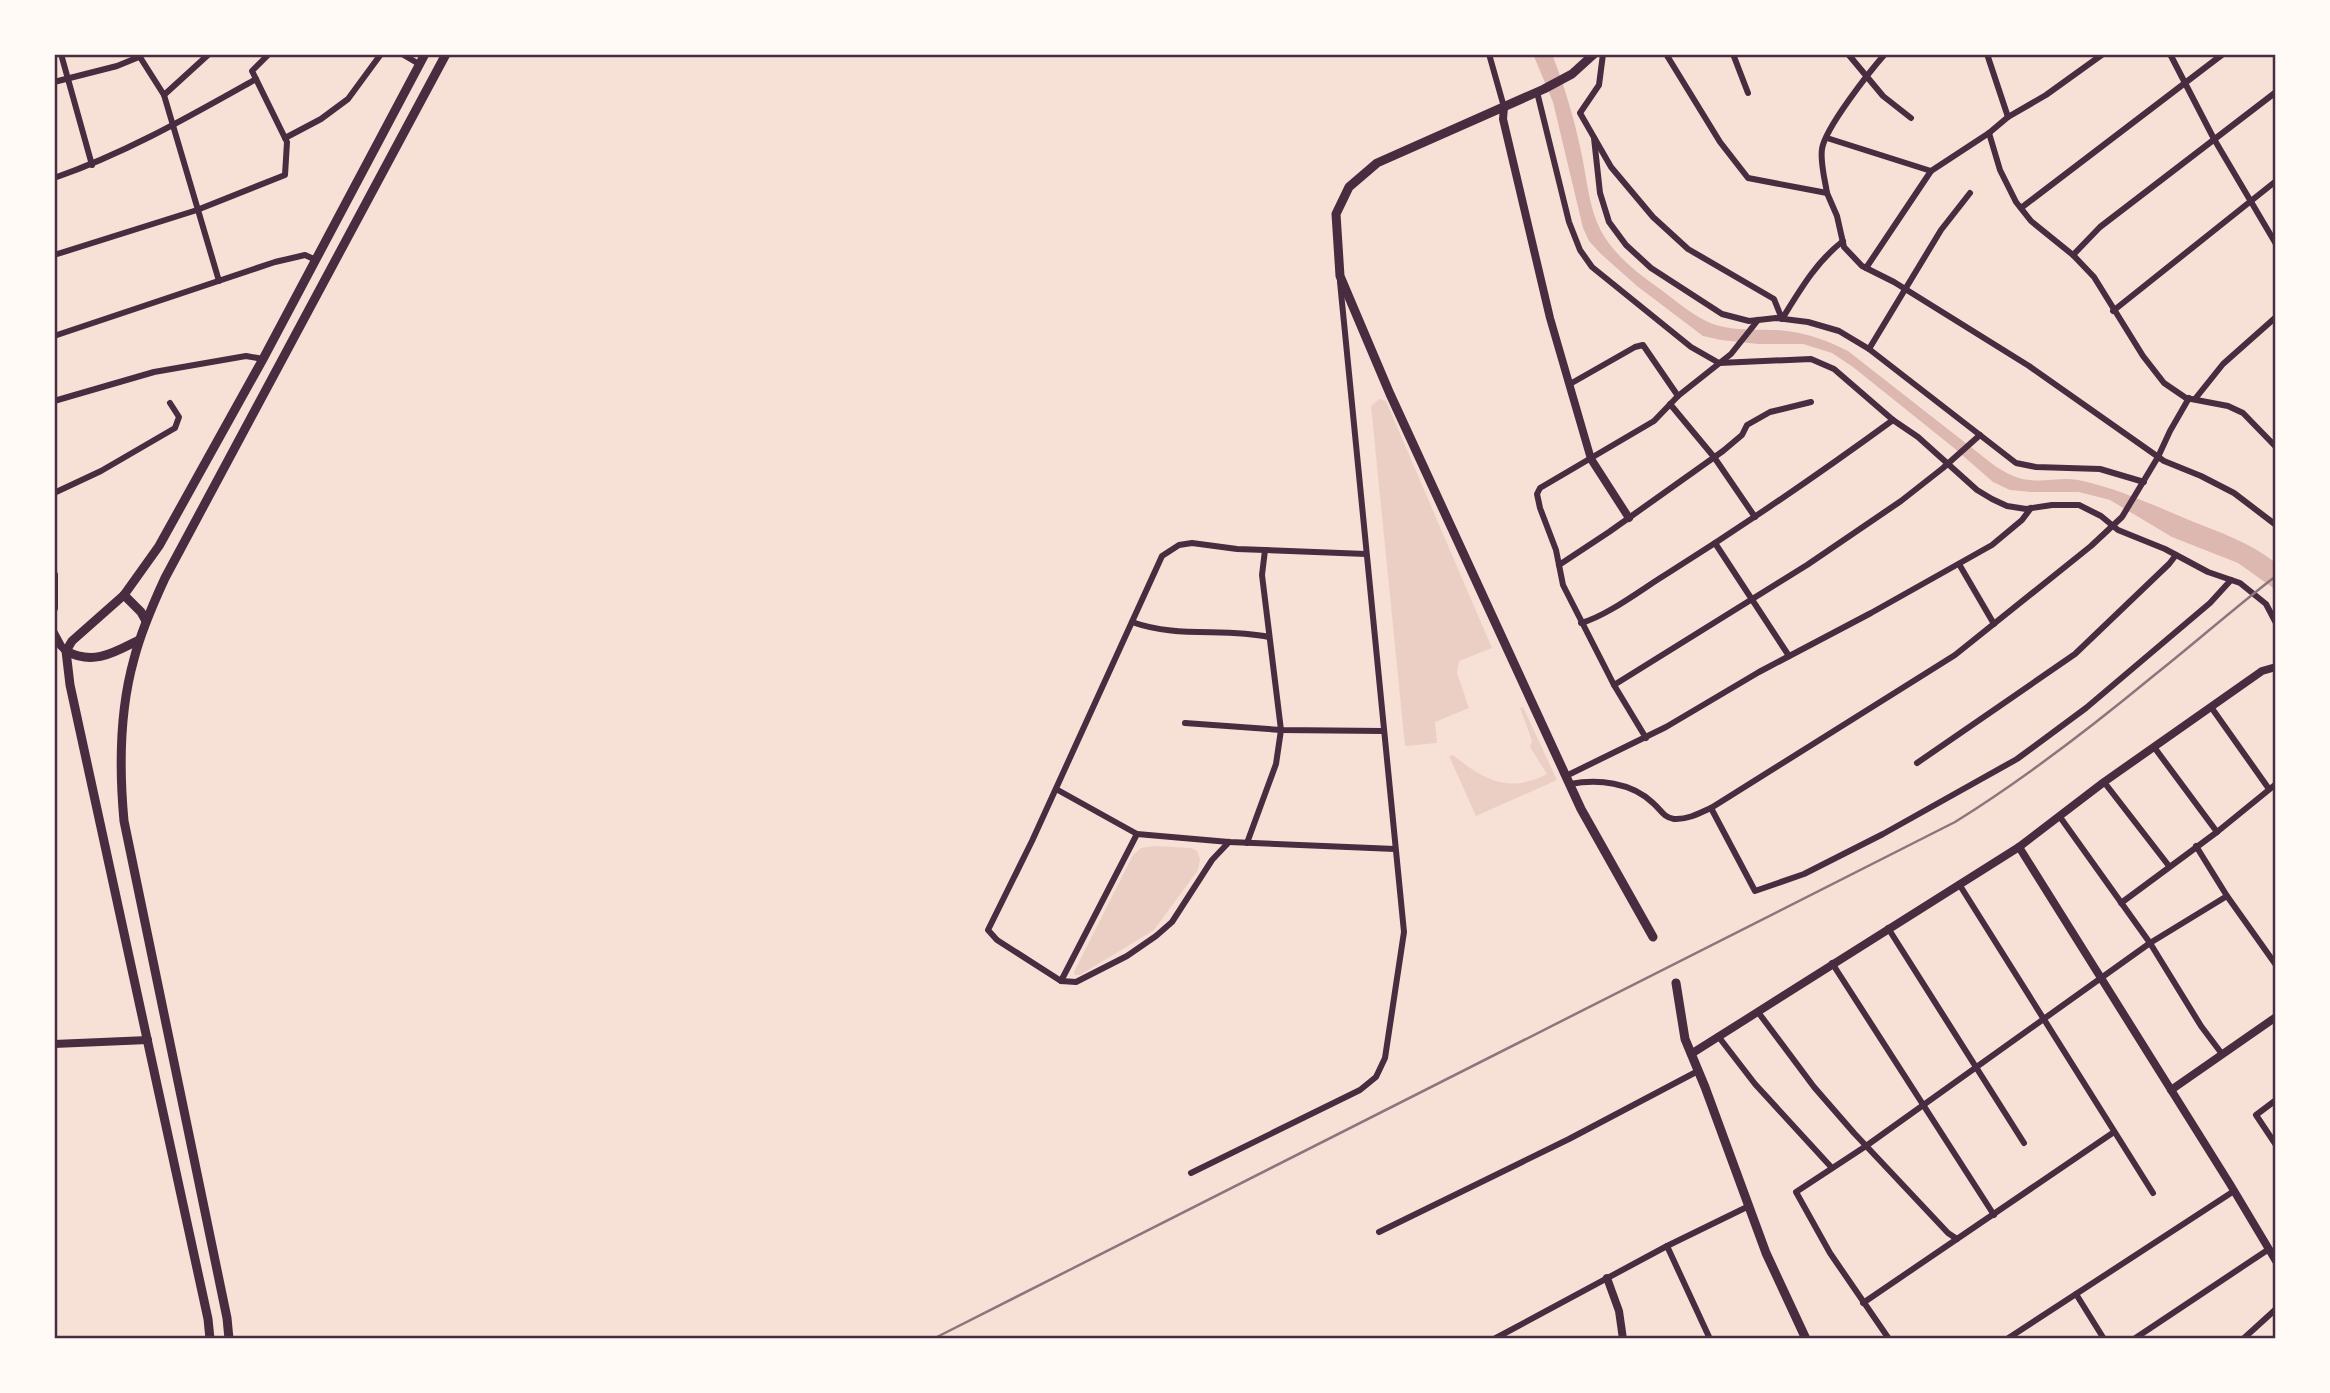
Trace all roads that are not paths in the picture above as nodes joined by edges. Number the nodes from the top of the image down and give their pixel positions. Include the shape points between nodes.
1 (61, 54) edge
2 (209, 54) edge
3 (269, 54) edge
4 (381, 54) edge
5 (402, 54) edge
6 (425, 54) edge
7 (446, 54) edge
8 (1489, 54) edge
9 (1594, 54) edge
10 (1603, 54) edge
11 (1666, 54) edge
12 (1733, 54) edge
13 (1848, 54) edge
14 (1885, 54) edge
15 (1987, 54) edge
16 (1996, 54) edge
17 (2103, 54) edge
18 (2170, 54) edge
19 (2223, 54) edge
20 (139, 56) edge
21 (1991, 66) junction
22 (418, 67) junction
23 (1866, 76) junction
24 (67, 78) junction
25 (256, 79) junction
26 (433, 80) junction
27 (54, 82) edge
28 (2186, 84) junction
29 (1540, 91) junction
30 (2276, 92) edge
31 (1748, 93) dead end
32 (164, 95) junction
33 (1504, 107) junction
34 (2008, 117) junction
35 (1911, 118) dead end
36 (173, 126) junction
37 (1989, 133) junction
38 (285, 138) junction
39 (1594, 138) junction
40 (1827, 138) junction
41 (2214, 139) junction
42 (92, 164) junction
43 (1931, 171) junction
44 (54, 178) edge
45 (2276, 181) edge
46 (1827, 193) junction
47 (1970, 193) dead end
48 (2250, 201) junction
49 (2021, 208) junction
50 (197, 210) junction
51 (1843, 241) junction
52 (2276, 244) edge
53 (54, 255) edge
54 (2073, 255) junction
55 (316, 260) junction
56 (1866, 268) junction
57 (1340, 276) junction
58 (219, 281) junction
59 (1905, 289) junction
60 (2113, 311) junction
61 (2276, 317) edge
62 (1782, 319) junction
63 (1758, 320) junction
64 (54, 336) edge
65 (1869, 349) junction
66 (263, 359) junction
67 (1720, 363) junction
68 (1570, 384) junction
69 (1678, 396) junction
70 (2192, 399) junction
71 (54, 401) edge
72 (1811, 402) dead end
73 (170, 403) dead end
74 (1670, 404) junction
75 (1893, 419) junction
76 (2276, 433) edge
77 (1980, 435) junction
78 (2268, 440) junction
79 (2276, 447) edge
80 (1714, 457) junction
81 (2158, 457) junction
82 (1591, 458) junction
83 (1951, 461) junction
84 (2144, 482) junction
85 (54, 494) edge
86 (2031, 508) junction
87 (1755, 517) junction
88 (1629, 518) junction
89 (2276, 525) edge
90 (2113, 526) junction
91 (1715, 543) junction
92 (1265, 550) junction
93 (1366, 554) junction
94 (2176, 555) junction
95 (1959, 564) junction
96 (1559, 565) junction
97 (54, 576) edge
98 (2231, 580) junction
99 (124, 595) junction
100 (1752, 599) junction
101 (54, 608) edge
102 (146, 621) junction
103 (1132, 622) junction
104 (1581, 623) junction
105 (2276, 623) edge
106 (1994, 624) junction
107 (54, 633) edge
108 (1269, 637) junction
109 (139, 640) junction
110 (66, 651) junction
111 (1789, 656) junction
112 (2276, 667) edge
113 (1614, 685) junction
114 (2211, 707) junction
115 (1185, 723) dead end
116 (1281, 730) junction
117 (1383, 732) junction
118 (1646, 737) junction
119 (2154, 747) junction
120 (1916, 763) dead end
121 (1568, 780) junction
122 (2104, 782) junction
123 (2276, 784) edge
124 (1056, 789) junction
125 (2269, 789) junction
126 (1711, 808) junction
127 (2060, 817) junction
128 (2217, 832) junction
129 (1138, 834) junction
130 (1229, 842) junction
131 (1247, 843) junction
132 (2196, 846) junction
133 (2019, 847) junction
134 (1395, 849) junction
135 (2169, 866) junction
136 (1959, 884) junction
137 (2227, 896) junction
138 (2121, 903) junction
139 (1888, 928) junction
140 (1653, 937) dead end
141 (2150, 943) junction
142 (1832, 963) junction
143 (2276, 965) edge
144 (2099, 978) junction
145 (1062, 981) junction
146 (1676, 983) dead end
147 (1758, 1012) junction
148 (2276, 1017) edge
149 (2044, 1018) junction
150 (1718, 1036) junction
151 (148, 1040) junction
152 (54, 1044) edge
153 (1691, 1054) junction
154 (2222, 1054) junction
155 (1977, 1066) junction
156 (1698, 1071) junction
157 (2171, 1090) junction
158 (2276, 1100) edge
159 (1923, 1105) junction
160 (2114, 1132) junction
161 (2024, 1143) dead end
162 (2276, 1145) edge
163 (1866, 1146) junction
164 (1832, 1168) junction
165 (1192, 1173) dead end
166 (2234, 1191) junction
167 (2153, 1193) dead end
168 (1749, 1206) junction
169 (1994, 1215) junction
170 (1379, 1232) dead end
171 (1957, 1239) junction
172 (1667, 1246) junction
173 (2269, 1249) junction
174 (2276, 1261) edge
175 (1607, 1278) junction
176 (2076, 1294) junction
177 (1863, 1303) junction
178 (2276, 1309) edge
179 (210, 1339) edge
180 (229, 1339) edge
181 (1494, 1339) edge
182 (1623, 1339) edge
183 (1710, 1339) edge
184 (1805, 1339) edge
185 (1889, 1339) edge
186 (2007, 1339) edge
187 (2104, 1339) edge
188 (2134, 1339) edge
189 (2242, 1339) edge

1 - 24 street
2 - 32 street
3 - 25 street via 252,71
4 - 38 street via 348,99
5 - 22 street
6 - 22 main road
7 - 26 main road
8 - 33 street
9 - 29 main road via 1572,74
10 - 39 street via 1599,85 1580,113
11 - 46 street via 1748,178
12 - 31 street
13 - 23 street
14 - 23 street
15 - 21 street
16 - 21 street
17 - 34 street
18 - 28 street
19 - 28 street
20 - 24 street
20 - 32 street
21 - 34 street
22 - 26 main road
22 - 55 main road
23 - 35 street
23 - 40 street
24 - 27 street
24 - 42 street
25 - 36 street
25 - 38 street
26 - 102 main road via 205,501
28 - 41 street
28 - 49 street
29 - 33 main road
29 - 67 street via 1569,222 1580,250 1592,267 1621,291 1691,347
30 - 41 street
32 - 36 street
33 - 57 main road via 1377,163 1349,187 1336,214
33 - 68 street via 1529,235
34 - 37 street
36 - 42 street
36 - 50 street
37 - 43 street
37 - 49 street via 2000,170
38 - 50 street via 285,175
39 - 62 street via 1611,167 1653,217 1688,249 1774,299
39 - 63 street via 1600,193 1609,222 1626,245 1651,268 1722,314
40 - 43 street
40 - 46 street via 1822,149
41 - 48 street
41 - 54 street via 2100,227
42 - 44 street
43 - 56 street
45 - 48 street
46 - 51 street
47 - 59 street
48 - 52 street
48 - 60 street
49 - 54 street
50 - 53 street
50 - 58 street
51 - 56 street
51 - 62 street via 1805,281
54 - 60 street via 2094,277
55 - 58 street via 305,255
55 - 66 main road
56 - 59 street
57 - 93 street
57 - 121 main road
58 - 64 street
59 - 65 street
59 - 81 street via 2029,366
60 - 70 street via 2164,383
61 - 70 street
62 - 63 street
62 - 65 street via 1839,331
63 - 67 street
65 - 77 street
66 - 71 street via 246,356 154,372
66 - 99 main road via 159,546
67 - 69 street
67 - 75 street via 1811,359 1834,369
68 - 69 street via 1643,345
68 - 82 street
69 - 74 street
70 - 78 street via 2243,413
70 - 81 street via 2169,431
72 - 80 street via 1770,412 1748,425
73 - 85 street via 179,417 174,428
74 - 80 street
74 - 82 street via 1654,421
75 - 83 street
75 - 87 street
76 - 78 street
77 - 83 street
77 - 84 street via 2016,463 2100,469
78 - 79 street
80 - 87 street
80 - 88 street
81 - 84 street
81 - 89 street via 2234,493
82 - 88 street
82 - 96 street via 1539,488 1537,494
83 - 86 street via 1977,490 1992,499
83 - 100 street via 1901,501
84 - 90 street
86 - 90 street via 2079,505
86 - 95 street via 1992,545
87 - 91 street
88 - 96 street
90 - 94 street
90 - 106 street
91 - 100 street
91 - 104 street
92 - 93 street
92 - 103 street via 1179,545 1163,556
92 - 108 street via 1262,575
93 - 117 street
94 - 98 street
94 - 120 street via 2075,654
95 - 106 street
95 - 111 street
96 - 104 street
97 - 101 street
98 - 105 street via 2266,604
98 - 126 street via 2117,682 2017,759 1804,874 1755,891
99 - 102 main road
99 - 110 main road
100 - 111 street
100 - 113 street
102 - 109 main road
103 - 108 street via 1171,631
103 - 124 street
104 - 113 street
106 - 126 street via 1955,655
107 - 110 street
108 - 116 street
109 - 110 main road via 99,658
109 - 180 main road via 128,681 121,743 124,821
110 - 151 main road
111 - 118 street
112 - 114 street via 2262,671
113 - 118 street
114 - 119 street
114 - 125 street
115 - 116 street
116 - 117 street
116 - 131 street via 1276,764
117 - 134 street
118 - 121 street
119 - 122 street
119 - 128 street
121 - 126 street via 1615,782 1652,802 1664,816 1676,819
121 - 140 main road
122 - 127 street
122 - 135 street
123 - 125 street
124 - 129 street
124 - 145 street via 988,930
125 - 128 street
127 - 133 street
127 - 138 street
128 - 132 street
129 - 130 street
129 - 145 street
130 - 131 street
130 - 145 street via 1172,922 1156,936 1088,977
131 - 134 street
132 - 135 street
132 - 137 street
133 - 136 street
133 - 144 street
134 - 165 street via 1404,932 1385,1058 1376,1077 1360,1090
135 - 138 street
136 - 139 street
136 - 149 street
137 - 141 street
137 - 143 street
138 - 141 street
139 - 142 street
139 - 155 street
141 - 144 street
141 - 154 street
142 - 147 street
142 - 159 street
144 - 149 street
144 - 157 street
146 - 153 main road
147 - 150 street
147 - 163 street
148 - 154 street
149 - 155 street
149 - 160 street
150 - 153 street
150 - 164 street
151 - 152 street
151 - 179 main road
153 - 156 main road
154 - 157 street
155 - 159 street
155 - 161 street
156 - 168 main road
156 - 170 street
157 - 166 street
158 - 162 street via 2256,1115
159 - 163 street
159 - 169 street
160 - 167 street
160 - 169 street
163 - 164 street
163 - 171 street
164 - 177 street via 1796,1192
166 - 173 street
166 - 176 street
168 - 172 street
168 - 184 main road
169 - 171 street
171 - 177 street
172 - 175 street
172 - 183 street
173 - 174 street
173 - 188 street
175 - 181 street
175 - 182 street
176 - 186 street
176 - 187 street
177 - 185 street
178 - 189 street

